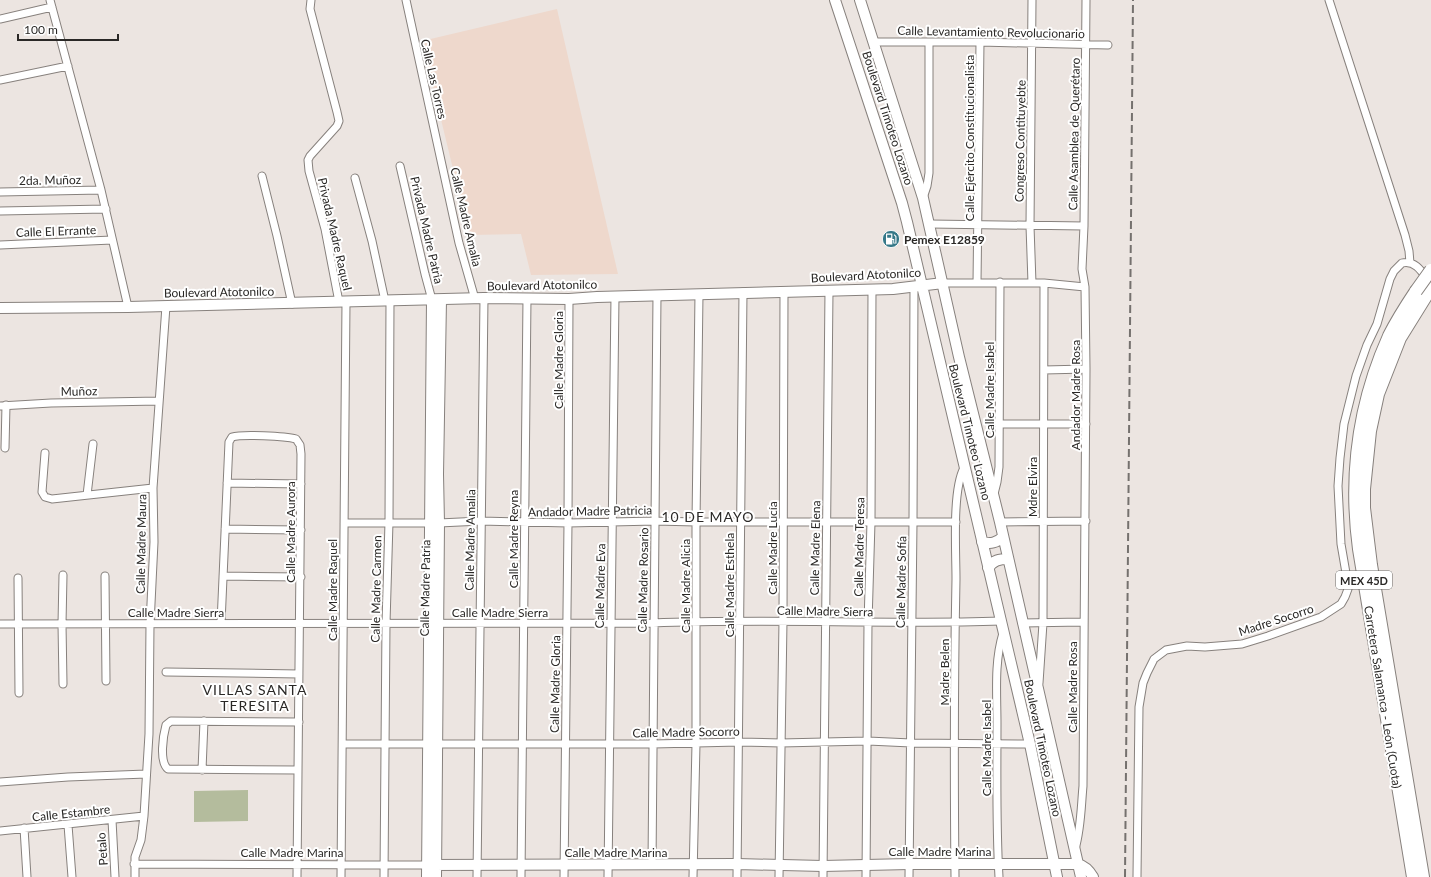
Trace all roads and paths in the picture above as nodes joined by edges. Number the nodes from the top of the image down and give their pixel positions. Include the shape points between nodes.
1 (311, 0) edge
2 (406, 0) edge
3 (835, 0) edge
4 (860, 0) edge
5 (1032, 0) edge
6 (1086, 0) edge
7 (1329, 0) edge
8 (51, 4) edge
9 (0, 20) edge
10 (873, 42) junction
11 (929, 42) junction
12 (980, 42) junction
13 (1031, 43) junction
14 (1086, 44) junction
15 (1108, 45) dead end
16 (68, 66) junction
17 (0, 80) edge
18 (442, 163) joint
19 (400, 166) dead end
20 (262, 176) dead end
21 (355, 178) dead end
22 (101, 190) junction
23 (0, 192) edge
24 (923, 198) junction
25 (106, 209) junction
26 (0, 211) edge
27 (930, 224) junction
28 (979, 224) junction
29 (1030, 226) junction
30 (1084, 226) junction
31 (112, 240) junction
32 (0, 244) edge
33 (1410, 263) junction
34 (1082, 269) joint
35 (1431, 270) edge
36 (977, 282) junction
37 (1000, 282) junction
38 (943, 283) junction
39 (1032, 283) junction
40 (1044, 283) junction
41 (1431, 286) edge
42 (918, 287) junction
43 (1085, 288) junction
44 (872, 289) junction
45 (784, 291) junction
46 (829, 291) junction
47 (743, 292) junction
48 (699, 294) junction
49 (657, 295) junction
50 (1420, 295) junction
51 (615, 296) junction
52 (527, 298) junction
53 (480, 299) junction
54 (569, 299) junction
55 (436, 300) junction
56 (387, 301) junction
57 (343, 302) junction
58 (292, 304) junction
59 (166, 306) junction
60 (128, 307) junction
61 (0, 308) edge
62 (1086, 369) junction
63 (1044, 370) junction
64 (159, 401) junction
65 (3, 406) edge
66 (1000, 424) junction
67 (1043, 424) junction
68 (1086, 424) junction
69 (93, 444) dead end
70 (6, 448) dead end
71 (45, 453) dead end
72 (964, 468) junction
73 (227, 483) junction
74 (301, 484) junction
75 (153, 488) junction
76 (87, 495) junction
77 (993, 496) junction
78 (481, 521) junction
79 (655, 521) junction
80 (782, 521) junction
81 (1086, 521) junction
82 (389, 522) junction
83 (524, 522) junction
84 (612, 522) junction
85 (696, 522) junction
86 (740, 522) junction
87 (827, 522) junction
88 (871, 522) junction
89 (913, 522) junction
90 (956, 522) junction
91 (1000, 522) junction
92 (344, 523) junction
93 (435, 523) junction
94 (568, 523) junction
95 (1042, 523) junction
96 (225, 529) junction
97 (301, 530) junction
98 (1003, 537) junction
99 (982, 542) junction
100 (1008, 560) junction
101 (988, 568) junction
102 (63, 574) dead end
103 (105, 576) dead end
104 (223, 576) junction
105 (301, 577) junction
106 (18, 578) dead end
107 (696, 621) junction
108 (740, 621) junction
109 (783, 621) junction
110 (567, 622) junction
111 (611, 622) junction
112 (653, 622) junction
113 (825, 622) junction
114 (1001, 622) junction
115 (1083, 622) junction
116 (221, 623) junction
117 (300, 623) junction
118 (386, 623) junction
119 (434, 623) junction
120 (480, 623) junction
121 (524, 623) junction
122 (868, 623) junction
123 (911, 623) junction
124 (954, 623) junction
125 (1022, 623) junction
126 (1043, 623) junction
127 (0, 624) edge
128 (18, 624) junction
129 (62, 624) junction
130 (105, 624) junction
131 (150, 624) junction
132 (343, 624) junction
133 (1004, 633) junction
134 (166, 672) dead end
135 (299, 674) junction
136 (106, 681) dead end
137 (63, 684) dead end
138 (1039, 691) junction
139 (19, 693) dead end
140 (204, 721) junction
141 (299, 722) junction
142 (868, 741) junction
143 (739, 742) junction
144 (825, 742) junction
145 (781, 743) junction
146 (911, 743) junction
147 (997, 743) junction
148 (343, 744) junction
149 (386, 744) junction
150 (432, 744) junction
151 (480, 744) junction
152 (524, 744) junction
153 (566, 744) junction
154 (610, 744) junction
155 (653, 744) junction
156 (696, 744) junction
157 (955, 744) junction
158 (1030, 744) junction
159 (202, 770) junction
160 (298, 770) junction
161 (146, 774) junction
162 (0, 782) edge
163 (144, 816) junction
164 (112, 820) junction
165 (68, 824) junction
166 (24, 828) junction
167 (0, 830) edge
168 (1075, 852) junction
169 (134, 864) junction
170 (478, 864) junction
171 (521, 864) junction
172 (693, 864) junction
173 (737, 864) junction
174 (909, 864) junction
175 (998, 864) junction
176 (1078, 864) junction
177 (298, 865) junction
178 (341, 865) junction
179 (384, 865) junction
180 (432, 865) junction
181 (564, 865) junction
182 (608, 865) junction
183 (652, 865) junction
184 (779, 865) junction
185 (866, 865) junction
186 (955, 865) junction
187 (1055, 865) junction
188 (823, 866) junction
189 (28, 877) edge
190 (72, 877) edge
191 (115, 877) edge
192 (135, 877) edge
193 (297, 877) edge
194 (341, 877) edge
195 (384, 877) edge
196 (427, 877) edge
197 (436, 877) edge
198 (478, 877) edge
199 (521, 877) edge
200 (564, 877) edge
201 (608, 877) edge
202 (693, 877) edge
203 (736, 877) edge
204 (779, 877) edge
205 (823, 877) edge
206 (866, 877) edge
207 (909, 877) edge
208 (955, 877) edge
209 (999, 877) edge
210 (1057, 877) edge
211 (1081, 877) edge
212 (1093, 877) edge
213 (1137, 877) edge
214 (1413, 877) edge
215 (1423, 877) edge

1 - 57 street, Privada Madre Raquel via 310,9 339,121 310,156 309,171
2 - 18 street, Calle Las Torres
3 - 42 main road, Boulevard Timoteo Lozano via 902,203
4 - 10 main road, Boulevard Timoteo Lozano
5 - 13 street, Congreso Contituyebte
6 - 14 street, Calle Asamblea de Querétaro
7 - 33 street via 1405,234
8 - 9 street
8 - 16 street
10 - 11 street, Calle Levantamiento Revolucionario
10 - 24 main road, Boulevard Timoteo Lozano
11 - 12 street, Calle Levantamiento Revolucionario
11 - 24 street via 929,173
12 - 13 street, Calle Levantamiento Revolucionario
12 - 28 street, Calle Ejército Constitucionalista
13 - 14 street, Calle Levantamiento Revolucionario
13 - 29 street, Congreso Contituyebte
14 - 15 street, Calle Levantamiento Revolucionario
14 - 30 street, Calle Asamblea de Querétaro
16 - 17 street
16 - 22 street
18 - 53 street, Calle Madre Amalia via 459,243
19 - 55 street, Privada Madre Patria via 425,274
20 - 58 street
21 - 56 street, Calle Madre Carmen
22 - 23 street, 2da. Muñoz
22 - 25 street
24 - 27 main road, Boulevard Timoteo Lozano
25 - 26 street
25 - 31 street
27 - 28 street
27 - 38 main road, Boulevard Timoteo Lozano
28 - 29 street
28 - 36 street, Calle Ejército Constitucionalista
29 - 30 street
29 - 39 street, Congreso Contituyebte
30 - 34 street, Calle Asamblea de Querétaro
31 - 32 street, Calle El Errante
31 - 60 street
33 - 41 street via 1421,270
33 - 213 street, Madre Socorro via 1406,262 1399,266 1390,279 1377,324 1356,376 1344,424 1338,486 1341,544 1348,589 1345,597 1341,604 1321,617 1268,636 1242,644 1187,646 1166,650 1150,666 1140,695 1138,720
34 - 43 street, Andador Madre Rosa
35 - 50 highway, Carretera Salamanca - León (Cuota) / MEX 45D, bridge
36 - 37 street, Boulevard Atotonilco
36 - 38 street, Boulevard Atotonilco
37 - 39 street, Boulevard Atotonilco
37 - 66 street, Calle Madre Isabel
38 - 42 main road, Boulevard Atotonilco
38 - 77 main road, Boulevard Timoteo Lozano
39 - 40 street, Boulevard Atotonilco
40 - 43 street, Boulevard Atotonilco
40 - 63 street, Mdre Elvira
41 - 50 highway, Carretera Salamanca - León (Cuota) / MEX 45D
42 - 44 main road, Boulevard Atotonilco
42 - 72 main road, Boulevard Timoteo Lozano
42 - 89 street, Calle Madre Sofía
43 - 62 street, Andador Madre Rosa
44 - 46 main road, Boulevard Atotonilco
44 - 88 street, Calle Madre Teresa
45 - 46 main road, Boulevard Atotonilco
45 - 47 main road, Boulevard Atotonilco
45 - 80 street, Calle Madre Lucía
46 - 87 street, Calle Madre Elena
47 - 48 main road, Boulevard Atotonilco
47 - 86 street, Calle Madre Esthela
48 - 49 main road, Boulevard Atotonilco
48 - 85 street, Calle Madre Alicia
49 - 51 main road, Boulevard Atotonilco
49 - 79 street, Calle Madre Rosario
50 - 214 highway, Carretera Salamanca - León (Cuota) / MEX 45D via 1390,335 1369,391 1357,447 1354,506
50 - 215 highway, Carretera Salamanca - León (Cuota) / MEX 45D via 1378,394 1370,431 1364,489 1371,565
51 - 54 main road, Boulevard Atotonilco
51 - 84 street, Calle Madre Eva
52 - 53 main road, Boulevard Atotonilco
52 - 54 main road, Boulevard Atotonilco
52 - 83 street, Calle Madre Reyna
53 - 55 main road, Boulevard Atotonilco
53 - 78 street, Calle Madre Amalia
54 - 94 street, Calle Madre Gloria
55 - 56 main road, Boulevard Atotonilco
55 - 93 main road, Calle Madre Patria via 438,474
56 - 57 main road, Boulevard Atotonilco
56 - 82 street, Calle Madre Carmen
57 - 58 main road, Boulevard Atotonilco
57 - 92 street, Calle Madre Raquel
58 - 59 main road, Boulevard Atotonilco
59 - 60 main road, Boulevard Atotonilco
59 - 64 street, Calle Madre Maura
60 - 61 main road, Boulevard Atotonilco
62 - 63 street
62 - 68 street, Andador Madre Rosa
63 - 67 street, Mdre Elvira
64 - 65 street, Muñoz
64 - 75 street, Calle Madre Maura
65 - 70 street
66 - 67 street
66 - 77 street, Calle Madre Isabel via 998,482
67 - 68 street
67 - 95 street, Mdre Elvira
68 - 81 street, Andador Madre Rosa
69 - 76 street
71 - 76 street via 42,492 45,497 52,499
72 - 90 street, Madre Belen via 958,486
72 - 99 main road, Boulevard Timoteo Lozano
73 - 74 street
73 - 74 street, Calle Madre Aurora via 229,442 232,437 243,436 296,439 301,454
73 - 96 street, Calle Madre Aurora
74 - 97 street, Calle Madre Aurora
75 - 76 street
75 - 131 street, Calle Madre Maura via 154,542
77 - 91 main road, Boulevard Timoteo Lozano
78 - 83 street, Andador Madre Patricia
78 - 93 street, Andador Madre Patricia
78 - 120 street, Calle Madre Amalia
79 - 84 street, Andador Madre Patricia
79 - 85 street, Andador Madre Patricia
79 - 112 street, Calle Madre Rosario
80 - 86 street, Andador Madre Patricia
80 - 87 street, Andador Madre Patricia
80 - 109 street, Calle Madre Lucía
81 - 95 street
81 - 115 street, Calle Madre Rosa
82 - 92 street, Andador Madre Patricia
82 - 93 street, Andador Madre Patricia
82 - 118 street, Calle Madre Carmen
83 - 94 street, Andador Madre Patricia
83 - 121 street, Calle Madre Reyna
84 - 94 street, Andador Madre Patricia
84 - 111 street, Calle Madre Eva
85 - 86 street, Andador Madre Patricia
85 - 107 street, Calle Madre Alicia
86 - 108 street, Calle Madre Esthela
87 - 88 street, Andador Madre Patricia
87 - 113 street, Calle Madre Elena
88 - 89 street, Andador Madre Patricia
88 - 122 street, Calle Madre Teresa
89 - 90 street, Andador Madre Patricia
89 - 123 street, Calle Madre Sofía
90 - 124 street, Madre Belen
91 - 95 street
91 - 98 main road, Boulevard Timoteo Lozano
92 - 132 street, Calle Madre Raquel
93 - 119 main road, Calle Madre Patria
94 - 110 street, Calle Madre Gloria
95 - 126 street, Mdre Elvira
96 - 97 street
96 - 104 street, Calle Madre Aurora
97 - 105 street, Calle Madre Aurora
98 - 99 main road via 996,542
98 - 100 main road, Boulevard Timoteo Lozano
99 - 101 main road, Boulevard Timoteo Lozano
100 - 101 main road via 996,560
100 - 125 main road, Boulevard Timoteo Lozano
101 - 114 main road, Boulevard Timoteo Lozano
102 - 129 street
103 - 130 street
104 - 105 street
104 - 116 street, Calle Madre Aurora
105 - 117 street, Calle Madre Aurora
106 - 128 street
107 - 108 street, Calle Madre Sierra
107 - 112 street, Calle Madre Sierra
107 - 156 street, Calle Madre Alicia
108 - 109 street, Calle Madre Sierra
108 - 143 street, Calle Madre Esthela
109 - 113 street, Calle Madre Sierra
109 - 145 street, Calle Madre Lucía
110 - 111 street, Calle Madre Sierra
110 - 121 street, Calle Madre Sierra
110 - 153 street, Calle Madre Gloria
111 - 112 street, Calle Madre Sierra
111 - 154 street, Calle Madre Eva
112 - 155 street, Calle Madre Rosario
113 - 122 street, Calle Madre Sierra
113 - 144 street, Calle Madre Elena
114 - 124 street, Calle Madre Sierra
114 - 133 main road, Boulevard Timoteo Lozano
115 - 126 street
115 - 168 street, Calle Madre Rosa via 1083,786
116 - 117 street, Calle Madre Sierra
116 - 131 street, Calle Madre Sierra
117 - 132 street, Calle Madre Sierra
117 - 135 street, Calle Madre Aurora
118 - 119 street, Calle Madre Sierra
118 - 132 street, Calle Madre Sierra
118 - 149 street, Calle Madre Carmen
119 - 120 street, Calle Madre Sierra
119 - 150 main road, Calle Madre Patria
120 - 121 street, Calle Madre Sierra
120 - 151 street, Calle Madre Amalia
121 - 152 street, Calle Madre Reyna
122 - 123 street, Calle Madre Sierra
122 - 142 street, Calle Madre Teresa
123 - 124 street, Calle Madre Sierra
123 - 146 street, Calle Madre Sofía
124 - 157 street, Madre Belen
125 - 126 street
125 - 138 main road, Boulevard Timoteo Lozano
126 - 138 street, Mdre Elvira
127 - 128 street, Calle Madre Sierra
128 - 129 street, Calle Madre Sierra
128 - 139 street
129 - 130 street, Calle Madre Sierra
129 - 137 street
130 - 131 street, Calle Madre Sierra
130 - 136 street
131 - 161 street, Calle Madre Maura
132 - 148 street, Calle Madre Raquel
133 - 147 street, Calle Madre Isabel via 998,662
133 - 158 main road, Boulevard Timoteo Lozano
134 - 135 street
135 - 141 street, Calle Madre Aurora
138 - 168 main road, Boulevard Timoteo Lozano
140 - 141 street
140 - 159 street
140 - 159 street via 168,722 162,757 168,769
141 - 160 street, Calle Madre Aurora
142 - 144 street, Calle Madre Socorro
142 - 146 street, Calle Madre Socorro
142 - 185 street, Calle Madre Teresa
143 - 145 street, Calle Madre Socorro
143 - 156 street, Calle Madre Socorro
143 - 173 street, Calle Madre Esthela
144 - 145 street, Calle Madre Socorro
144 - 188 street, Calle Madre Elena
145 - 184 street, Calle Madre Lucía
146 - 157 street, Calle Madre Socorro
146 - 174 street, Calle Madre Sofía
147 - 157 street, Calle Madre Socorro
147 - 158 street, Calle Madre Socorro
147 - 175 street, Calle Madre Isabel
148 - 149 street, Calle Madre Socorro
148 - 178 street, Calle Madre Raquel
149 - 150 street, Calle Madre Socorro
149 - 179 street, Calle Madre Carmen
150 - 151 street, Calle Madre Socorro
150 - 180 main road, Calle Madre Patria
151 - 152 street, Calle Madre Socorro
151 - 170 street, Calle Madre Amalia
152 - 153 street, Calle Madre Socorro
152 - 171 street, Calle Madre Reyna
153 - 154 street, Calle Madre Socorro
153 - 181 street, Calle Madre Gloria
154 - 155 street, Calle Madre Socorro
154 - 182 street, Calle Madre Eva
155 - 156 street, Calle Madre Socorro
155 - 183 street, Calle Madre Rosario
156 - 172 street, Calle Madre Alicia
157 - 186 street, Madre Belen
158 - 187 main road, Boulevard Timoteo Lozano
159 - 160 street
160 - 177 street, Calle Madre Aurora
161 - 162 street
161 - 163 street, Calle Madre Maura
163 - 164 street, Calle Estambre
163 - 169 street, Calle Madre Maura
164 - 165 street, Calle Estambre
164 - 191 street, Petalo
165 - 166 street, Calle Estambre
165 - 190 street
166 - 167 street, Calle Estambre
166 - 189 street
168 - 176 main road, Boulevard Timoteo Lozano
169 - 177 street, Calle Madre Marina
169 - 192 street, Calle Madre Maura
170 - 171 main road, Calle Madre Marina
170 - 180 main road, Calle Madre Marina
170 - 198 street, Calle Madre Amalia
171 - 181 main road, Calle Madre Marina
171 - 199 street, Calle Madre Reyna
172 - 173 main road, Calle Madre Marina
172 - 183 main road, Calle Madre Marina
172 - 202 street, Calle Madre Alicia
173 - 184 main road, Calle Madre Marina
173 - 203 street, Calle Madre Esthela
174 - 185 main road, Calle Madre Marina
174 - 186 main road, Calle Madre Marina
174 - 207 street, Calle Madre Sofía
175 - 186 main road, Calle Madre Marina
175 - 187 main road, Calle Madre Marina
175 - 209 street, Calle Madre Isabel
176 - 187 main road, Calle Madre Marina
176 - 211 main road, Boulevard Timoteo Lozano
176 - 212 main road via 1084,866
177 - 178 street, Calle Madre Marina
177 - 193 street, Calle Madre Aurora
178 - 179 street, Calle Madre Marina
178 - 194 street, Calle Madre Raquel
179 - 180 street, Calle Madre Marina
179 - 195 street, Calle Madre Carmen
180 - 196 main road, Calle Madre Patria
180 - 197 main road, Calle Madre Patria
181 - 182 main road, Calle Madre Marina
181 - 200 street, Calle Madre Gloria
182 - 183 main road, Calle Madre Marina
182 - 201 street, Calle Madre Eva
184 - 188 main road, Calle Madre Marina
184 - 204 street, Calle Madre Lucía
185 - 188 main road, Calle Madre Marina
185 - 206 street, Calle Madre Teresa
186 - 208 street, Madre Belen
187 - 210 main road, Boulevard Timoteo Lozano
188 - 205 street, Calle Madre Elena

